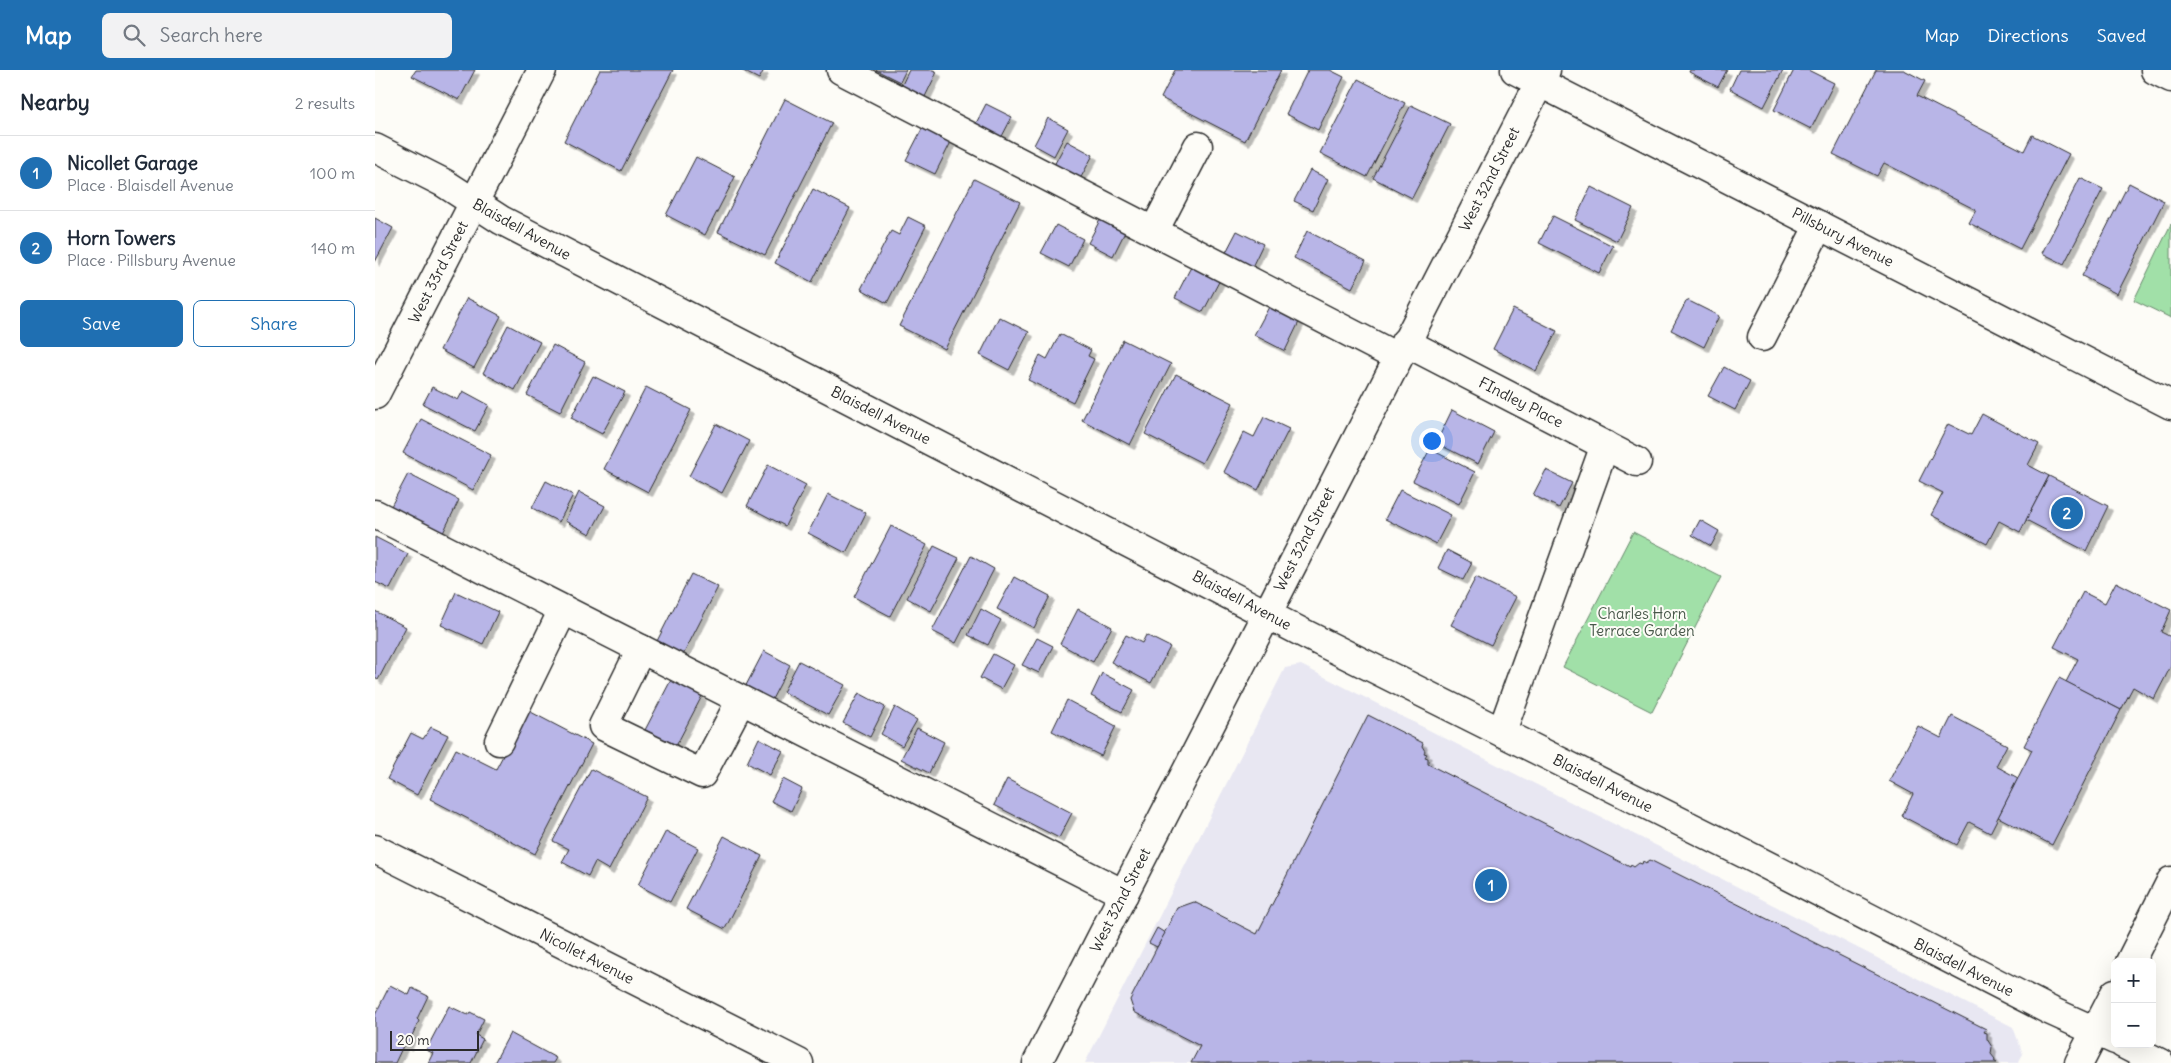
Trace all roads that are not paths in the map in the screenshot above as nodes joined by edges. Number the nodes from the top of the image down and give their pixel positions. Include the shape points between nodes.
1 (542, 70) edge
2 (841, 70) edge
3 (1515, 70) edge
4 (2155, 70) edge
5 (1542, 76) edge
6 (2171, 78) edge
7 (1198, 146) dead end
8 (375, 148) edge
9 (474, 202) junction
10 (1819, 225) junction
11 (1154, 231) junction
12 (1762, 337) dead end
13 (1401, 349) junction
14 (375, 395) edge
15 (2171, 405) edge
16 (1605, 445) junction
17 (1637, 462) dead end
18 (375, 514) edge
19 (563, 610) junction
20 (1267, 614) junction
21 (641, 649) junction
22 (741, 700) junction
23 (1502, 731) junction
24 (499, 741) dead end
25 (375, 849) edge
26 (2171, 881) edge
27 (1124, 894) junction
28 (2132, 958) edge
29 (2113, 1003) edge
30 (2105, 1035) edge
31 (2131, 1048) edge
32 (799, 1063) edge
33 (1037, 1063) edge
34 (2079, 1063) edge
35 (2160, 1063) edge

1 - 9 street, West 33rd Street
2 - 11 street, FIndley Place
3 - 5 street, Pillsbury Avenue
4 - 6 street
5 - 10 street, Pillsbury Avenue
5 - 13 street, West 32nd Street
7 - 11 street
8 - 9 street, Blaisdell Avenue
9 - 14 street, West 33rd Street
9 - 20 street, Blaisdell Avenue via 509,225
10 - 12 street
10 - 15 street, Pillsbury Avenue
11 - 13 street, FIndley Place
13 - 16 street, FIndley Place
13 - 20 street, West 32nd Street
16 - 17 street, FIndley Place
16 - 23 street
18 - 19 street
19 - 21 street
19 - 24 street
20 - 23 street, Blaisdell Avenue
20 - 27 street, West 32nd Street
21 - 22 street
21 - 22 street via 603,726 702,774
22 - 27 street
23 - 30 street, Blaisdell Avenue via 2051,1012
25 - 32 street, Nicollet Avenue
26 - 28 street
27 - 33 street, West 32nd Street
29 - 30 street
30 - 34 street
31 - 35 street

